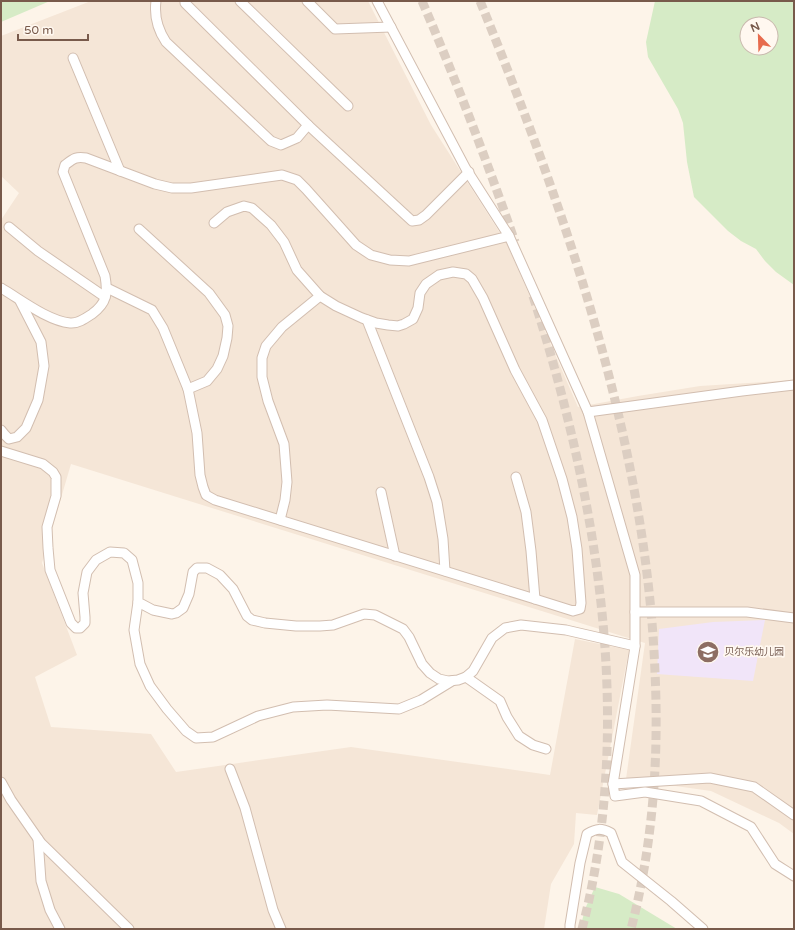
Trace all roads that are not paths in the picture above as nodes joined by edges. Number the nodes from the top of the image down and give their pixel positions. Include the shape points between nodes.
1 (156, 1) edge
2 (184, 1) edge
3 (240, 1) edge
4 (307, 1) edge
5 (377, 1) edge
6 (391, 27) junction
7 (72, 58) dead end
8 (348, 106) dead end
9 (308, 125) junction
10 (120, 171) junction
11 (469, 172) junction
12 (214, 223) dead end
13 (9, 226) dead end
14 (139, 229) dead end
15 (509, 236) junction
16 (1, 288) edge
17 (107, 288) junction
18 (320, 296) junction
19 (105, 298) junction
20 (20, 299) junction
21 (367, 320) junction
22 (794, 385) edge
23 (188, 389) junction
24 (588, 412) junction
25 (1, 430) edge
26 (1, 451) edge
27 (516, 477) dead end
28 (382, 492) dead end
29 (280, 520) junction
30 (395, 556) junction
31 (444, 571) junction
32 (535, 599) junction
33 (138, 602) junction
34 (635, 612) junction
35 (794, 618) edge
36 (635, 646) junction
37 (466, 677) junction
38 (452, 681) junction
39 (546, 749) dead end
40 (230, 769) dead end
41 (1, 782) edge
42 (613, 784) junction
43 (794, 815) edge
44 (38, 839) junction
45 (794, 876) edge
46 (60, 929) edge
47 (129, 929) edge
48 (281, 929) edge
49 (570, 929) edge
50 (703, 929) edge

1 - 9 street via 157,24 166,42 271,142 281,145 297,138
2 - 9 street
3 - 8 street
4 - 6 street via 335,29
5 - 6 street
6 - 11 street
7 - 10 street
9 - 11 street via 412,221 426,215
10 - 15 street via 172,188 191,188 282,175 297,180 356,245 371,255 390,260 409,261
10 - 17 street via 80,157 65,165 63,172 105,276
11 - 15 street
12 - 18 street via 227,212 244,206 252,208 271,225 284,242 297,270
13 - 19 street via 38,251
14 - 23 street via 209,293 225,315 228,326 227,338 217,369 207,381
15 - 24 street
16 - 20 street
17 - 19 street
17 - 23 street via 152,310 163,328
18 - 21 street
18 - 29 street via 282,327 266,346 262,358 262,377 268,401 284,444 287,482
19 - 20 street via 100,309 78,322 70,323 45,316
20 - 25 street via 41,342 44,366 38,400 26,428 17,437 9,439
21 - 31 street via 435,496 443,539
21 - 32 street via 388,325 404,324 413,319 420,293 426,284 439,275 453,272 466,274 472,279 542,420 572,517 577,549 580,609 573,611
22 - 24 street
23 - 29 street via 197,432 200,475 206,495
24 - 34 street via 635,575
26 - 33 street via 43,464 56,477 56,496 47,527 50,570 71,623 80,628 85,623 83,593 87,572 96,560 110,552 124,554 132,560 138,583
27 - 32 street via 526,512
28 - 30 street
29 - 30 street
30 - 31 street
31 - 32 street
33 - 38 street via 152,610 176,613 183,608 189,594 193,572 197,568 207,568 220,574 233,589 247,616 252,620 296,626 320,626 333,625 364,614 375,615 403,629 422,664 430,673 439,679
33 - 38 street via 134,630 140,664 150,686 186,731 196,738 213,737 258,716 293,707 327,705 399,709 421,700
34 - 35 street via 747,612
34 - 36 street
36 - 37 street via 566,630 521,625 505,628 492,638 473,671
36 - 42 street
37 - 38 street
37 - 39 street via 500,701 520,736 533,745
40 - 48 street via 245,808 273,910
41 - 44 street
42 - 43 street via 710,778 754,787
42 - 45 street via 615,796 645,792 701,801 751,827 775,864
44 - 46 street via 41,882 50,910
44 - 47 street
49 - 50 street via 587,834 596,829 611,833 622,862

